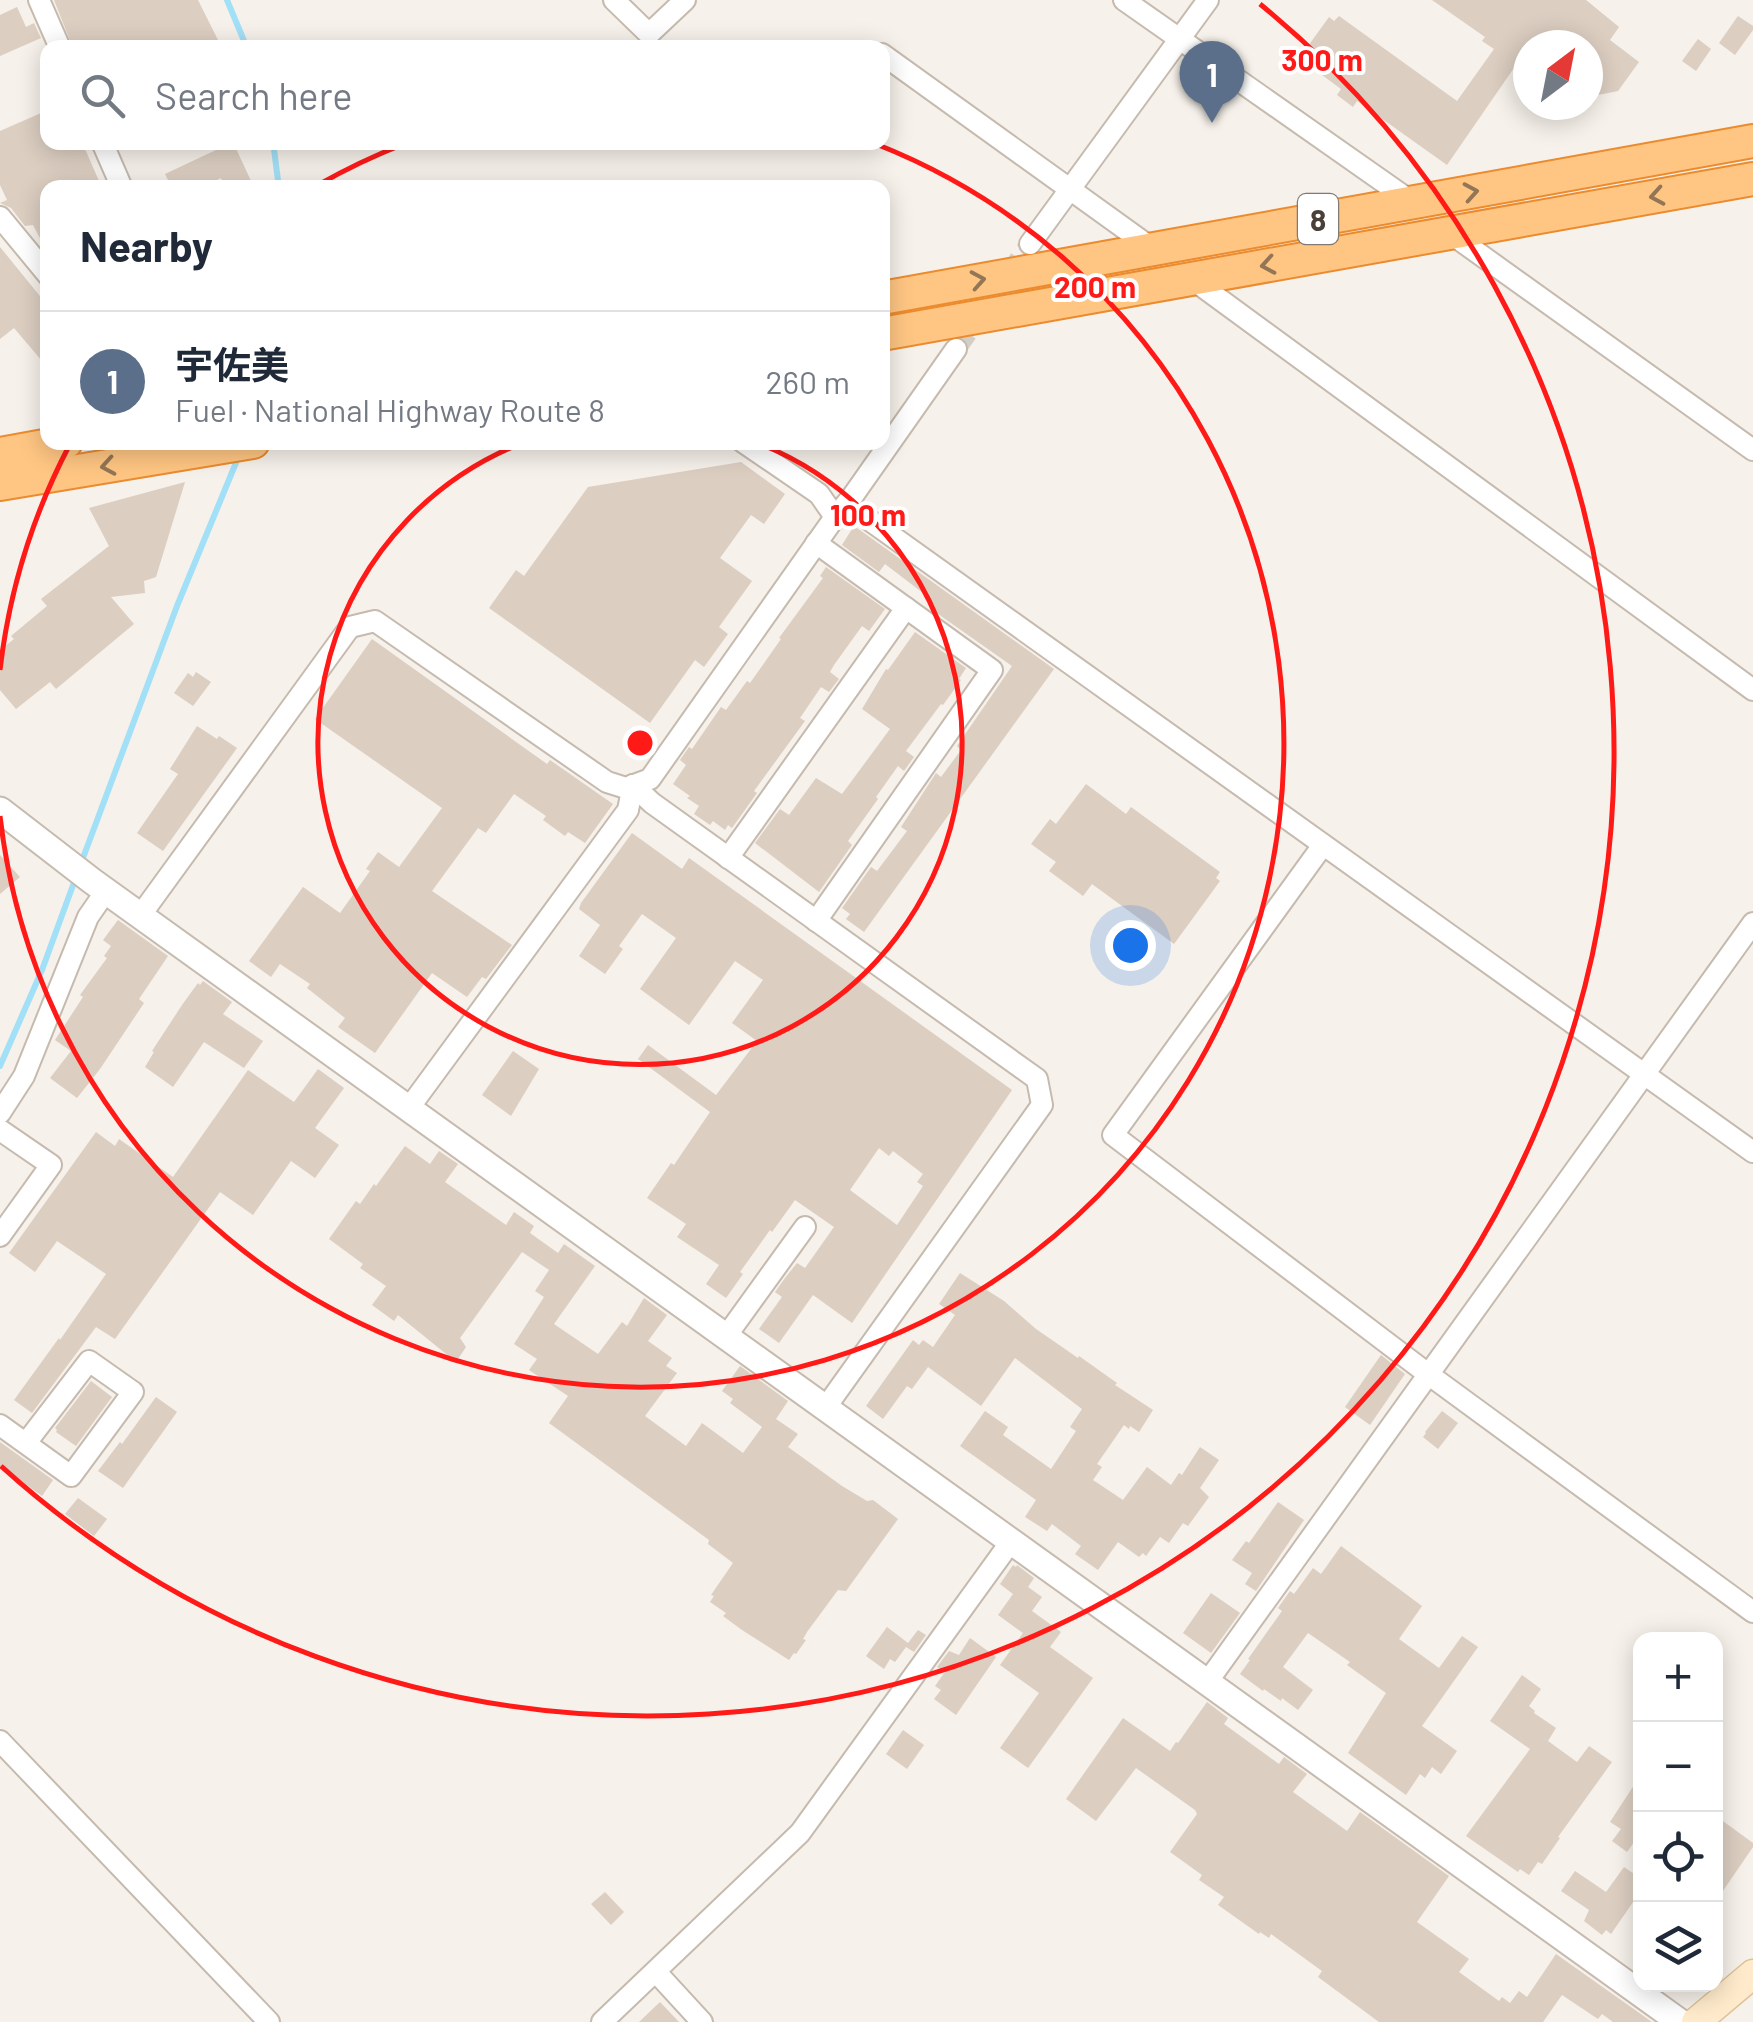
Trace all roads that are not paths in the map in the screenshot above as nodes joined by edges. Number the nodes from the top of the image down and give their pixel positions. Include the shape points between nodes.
1 (39, 0) edge
2 (614, 0) edge
3 (686, 0) edge
4 (1124, 0) edge
5 (1208, 0) edge
6 (1180, 39) junction
7 (56, 40) edge
8 (890, 59) edge
9 (1753, 141) edge
10 (105, 150) edge
11 (1753, 179) edge
12 (119, 180) edge
13 (1070, 189) junction
14 (1412, 202) junction
15 (0, 217) edge
16 (1450, 233) junction
17 (1030, 244) tunnel mouth
18 (1153, 249) junction
19 (40, 265) edge
20 (1192, 278) junction
21 (890, 297) edge
22 (890, 333) edge
23 (956, 349) tunnel mouth
24 (890, 443) edge
25 (40, 447) edge
26 (204, 450) edge
27 (755, 450) edge
28 (885, 450) edge
29 (1753, 450) edge
30 (0, 454) edge
31 (0, 484) edge
32 (834, 517) junction
33 (816, 543) junction
34 (906, 608) junction
35 (1753, 690) edge
36 (633, 785) junction
37 (0, 810) edge
38 (1323, 845) junction
39 (728, 858) junction
40 (90, 879) junction
41 (140, 916) junction
42 (816, 921) junction
43 (1753, 923) edge
44 (1644, 1074) junction
45 (410, 1108) junction
46 (0, 1113) edge
47 (0, 1130) edge
48 (1753, 1152) edge
49 (806, 1227) dead end
50 (0, 1236) edge
51 (727, 1336) junction
52 (1428, 1374) junction
53 (826, 1407) junction
54 (0, 1425) edge
55 (26, 1443) junction
56 (1012, 1540) junction
57 (1753, 1612) edge
58 (1208, 1680) junction
59 (0, 1740) edge
60 (656, 1972) junction
61 (1753, 1974) edge
62 (269, 2022) edge
63 (602, 2022) edge
64 (702, 2022) edge
65 (1680, 2022) edge
66 (1696, 2022) edge

1 - 7 street
2 - 3 street via 648,34
4 - 6 street
5 - 6 street
6 - 13 street
6 - 14 street
8 - 13 street
14 -> 9 highway, 8
10 - 12 street
11 -> 16 highway, 8
13 - 17 street
13 - 18 street
14 - 18 highway, 8
15 - 19 street
16 -> 20 highway, 8
16 - 29 street
21 -> 18 highway, 8
20 - 22 highway, 8
20 - 35 street
23 - 24 street
25 - 30 highway
26 -> 31 highway
27 - 32 street via 819,494
28 - 32 street
32 - 33 street
32 - 38 street via 861,514
33 - 34 street
33 - 36 street via 650,779
34 - 39 street
34 - 42 street via 992,670
36 - 39 street
36 - 41 street via 607,782 375,621 350,627
36 - 45 street via 628,810
37 - 40 street
38 - 44 street
38 - 52 street via 1113,1135
39 - 42 street
40 - 41 street
40 - 46 street via 88,917 24,1076
41 - 45 street
42 - 53 street via 1037,1080 1042,1105
43 - 44 street
44 - 48 street
44 - 52 street
45 - 51 street
47 - 50 street via 51,1165
49 - 51 street
51 - 53 street
52 - 57 street
52 - 58 street
53 - 56 street
54 - 55 street
55 - 55 street via 72,1476 133,1392 88,1361
56 - 58 street
56 - 60 street via 800,1833
58 - 65 street
59 - 62 street
60 - 63 street
60 - 64 street
61 - 66 main road

